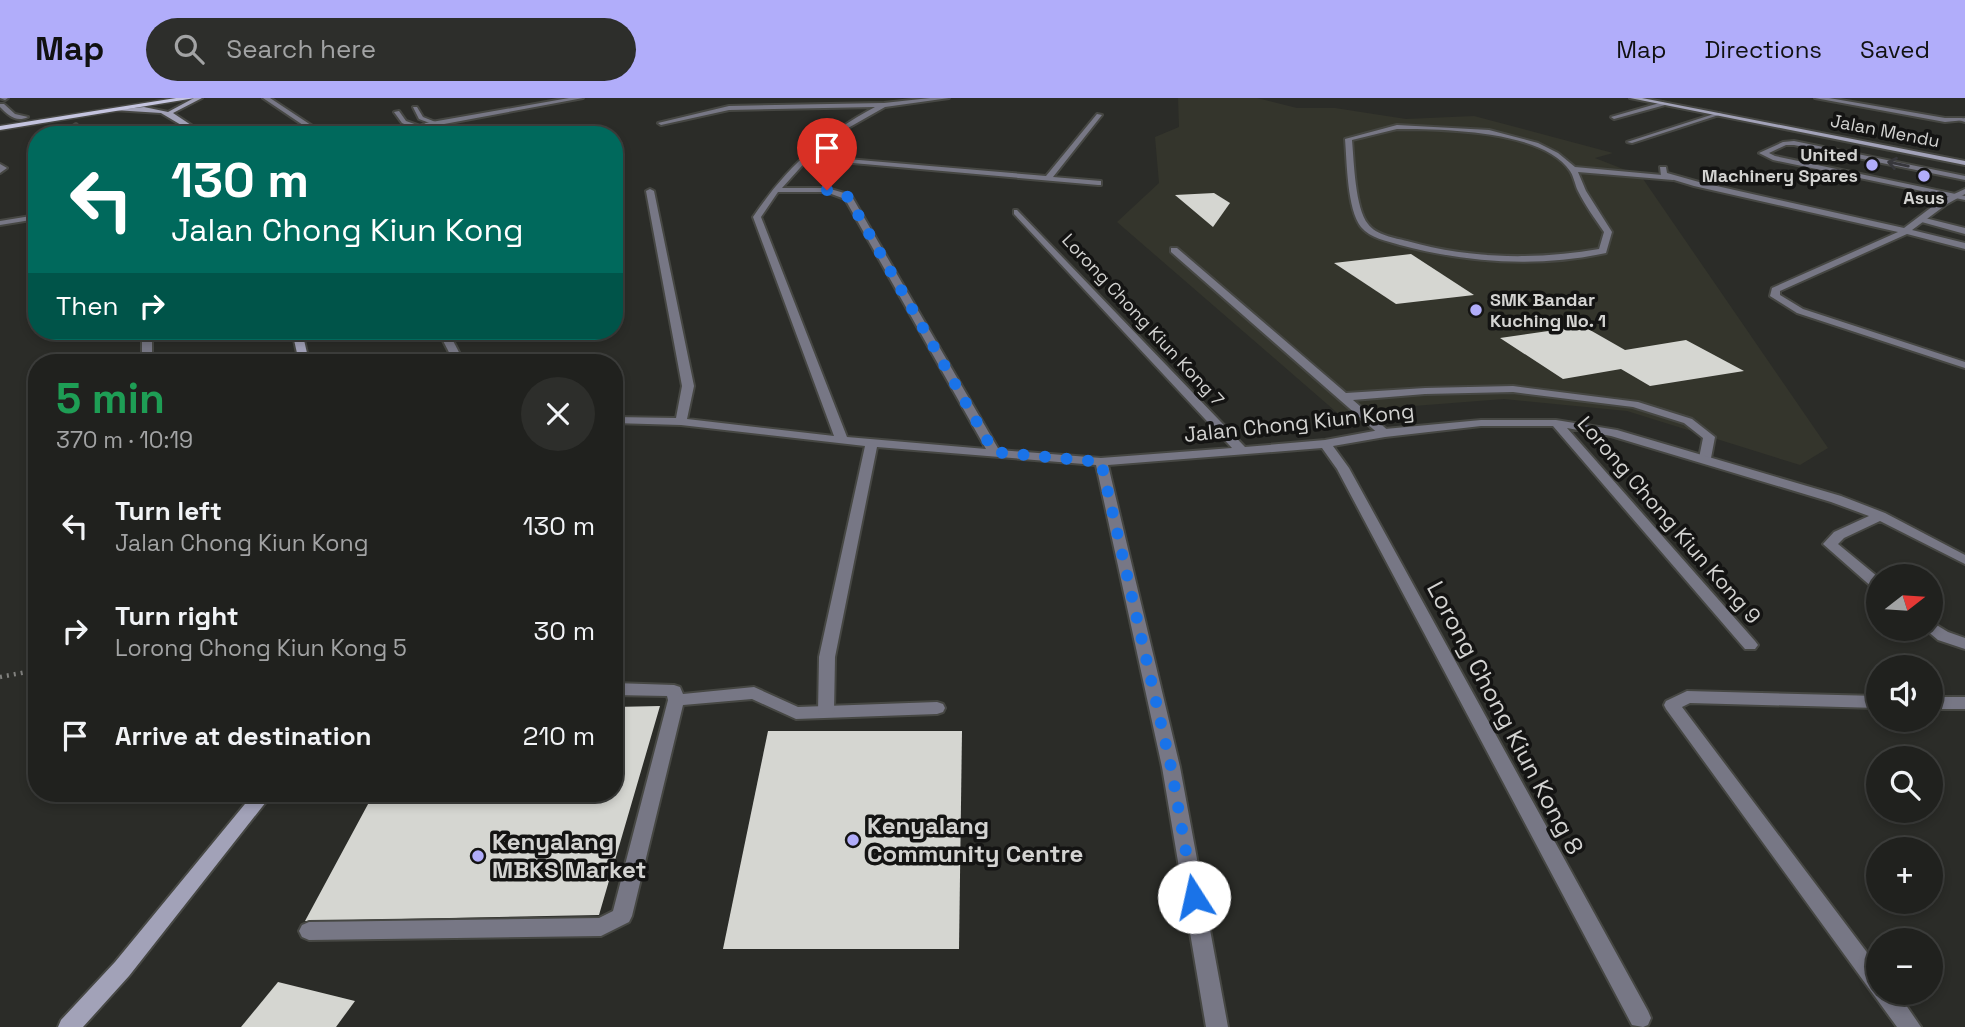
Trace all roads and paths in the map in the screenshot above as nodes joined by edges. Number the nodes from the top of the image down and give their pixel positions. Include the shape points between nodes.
1 (149, 98) edge
2 (191, 98) edge
3 (199, 98) edge
4 (266, 98) edge
5 (580, 98) edge
6 (946, 98) edge
7 (1633, 98) edge
8 (1656, 98) edge
9 (1818, 98) edge
10 (3, 101) edge
11 (1663, 104) junction
12 (884, 105) junction
13 (415, 108) dead end
14 (117, 110) junction
15 (170, 112) junction
16 (397, 112) dead end
17 (1719, 114) junction
18 (1098, 115) dead end
19 (25, 117) junction
20 (1614, 117) dead end
21 (1963, 120) edge
22 (0, 121) edge
23 (435, 123) junction
24 (661, 123) dead end
25 (190, 126) edge
26 (309, 126) edge
27 (413, 126) edge
28 (425, 126) edge
29 (0, 128) edge
30 (1630, 142) dead end
31 (804, 157) junction
32 (1965, 157) edge
33 (1965, 163) edge
34 (1663, 169) dead end
35 (1573, 170) junction
36 (1048, 178) junction
37 (1673, 178) junction
38 (1965, 178) edge
39 (1098, 183) dead end
40 (778, 190) junction
41 (650, 191) dead end
42 (1965, 191) edge
43 (1961, 197) edge
44 (1944, 202) junction
45 (1965, 207) edge
46 (1017, 212) dead end
47 (28, 218) edge
48 (1921, 219) junction
49 (0, 223) edge
50 (1906, 231) junction
51 (1965, 231) edge
52 (1965, 246) edge
53 (1174, 250) dead end
54 (1965, 365) edge
55 (1343, 397) junction
56 (623, 420) edge
57 (681, 422) junction
58 (1556, 423) junction
59 (1385, 433) junction
60 (842, 440) junction
61 (872, 443) junction
62 (1325, 443) junction
63 (994, 452) junction
64 (1242, 452) junction
65 (1705, 458) junction
66 (1101, 462) junction
67 (1880, 516) junction
68 (1965, 560) edge
69 (1866, 575) edge
70 (1943, 636) edge
71 (1965, 644) edge
72 (1750, 645) dead end
73 (28, 672) edge
74 (0, 677) edge
75 (623, 689) edge
76 (676, 700) junction
77 (1866, 702) edge
78 (1943, 703) edge
79 (1965, 703) edge
80 (937, 708) dead end
81 (826, 712) junction
82 (257, 802) edge
83 (309, 931) dead end
84 (1866, 968) edge
85 (1894, 1005) edge
86 (1640, 1018) dead end
87 (69, 1027) edge
88 (1217, 1027) edge
89 (1910, 1027) edge

1 - 19 main road
2 - 14 main road
3 - 15 main road
4 - 26 street
5 - 23 street
6 - 12 street
7 - 11 main road, Jalan Mendu
8 - 32 main road, Jalan Mendu
9 - 21 street
10 - 19 street via 7,113
11 - 17 main road, Jalan Mendu
11 - 20 street
12 - 24 street via 729,108
12 - 31 street
13 - 23 street via 421,118
14 - 15 main road
14 - 29 main road
15 - 25 main road
16 - 27 street
17 - 30 street
17 - 33 main road, Jalan Mendu
18 - 36 street
19 - 22 main road
23 - 28 street
31 - 36 street
31 - 40 street
34 - 37 street
35 - 35 street via 1550,150 1457,129 1397,127 1348,139 1358,214 1364,227 1429,251 1503,261 1562,259 1603,251 1608,232
35 - 37 street
36 - 39 street
37 - 50 street
38 -> 43 street via 1794,143 1763,153
40 - 60 street via 757,218
40 - 63 street via 827,190 848,197
41 - 57 street via 688,386
42 - 43 street
43 - 44 street
44 - 45 street
44 - 48 street
46 - 64 street, Lorong Chong Kiun Kong 7
47 - 49 street
48 - 50 street
48 - 51 street
50 - 52 street
50 - 54 street via 1775,290 1775,296 1801,311
53 - 55 street
55 - 59 street
55 - 65 street via 1513,389 1633,404 1688,421 1709,436
56 - 57 street, Jalan Chong Kiun Kong
57 - 60 street, Jalan Chong Kiun Kong
58 - 59 street, Jalan Chong Kiun Kong via 1481,423
58 - 65 street, Jalan Chong Kiun Kong
58 - 72 street, Lorong Chong Kiun Kong 9
59 - 62 street, Jalan Chong Kiun Kong
60 - 61 street, Jalan Chong Kiun Kong
61 - 63 street, Jalan Chong Kiun Kong
61 - 81 street via 827,657
62 - 64 street, Jalan Chong Kiun Kong
62 - 86 street, Lorong Chong Kiun Kong 8
63 - 66 street, Jalan Chong Kiun Kong
64 - 66 street, Jalan Chong Kiun Kong
65 - 67 street, Jalan Chong Kiun Kong
66 - 88 street via 1171,767
67 - 68 street, Jalan Chong Kiun Kong
67 - 69 street via 1830,544
70 - 71 street
73 - 74 path
75 - 76 street via 674,691
76 - 81 street via 754,693 796,713
76 - 83 street via 622,916 612,923 601,927
77 - 84 street via 1687,697 1672,705
78 - 79 street
80 - 81 street
82 - 87 main road via 122,969
85 - 89 street

